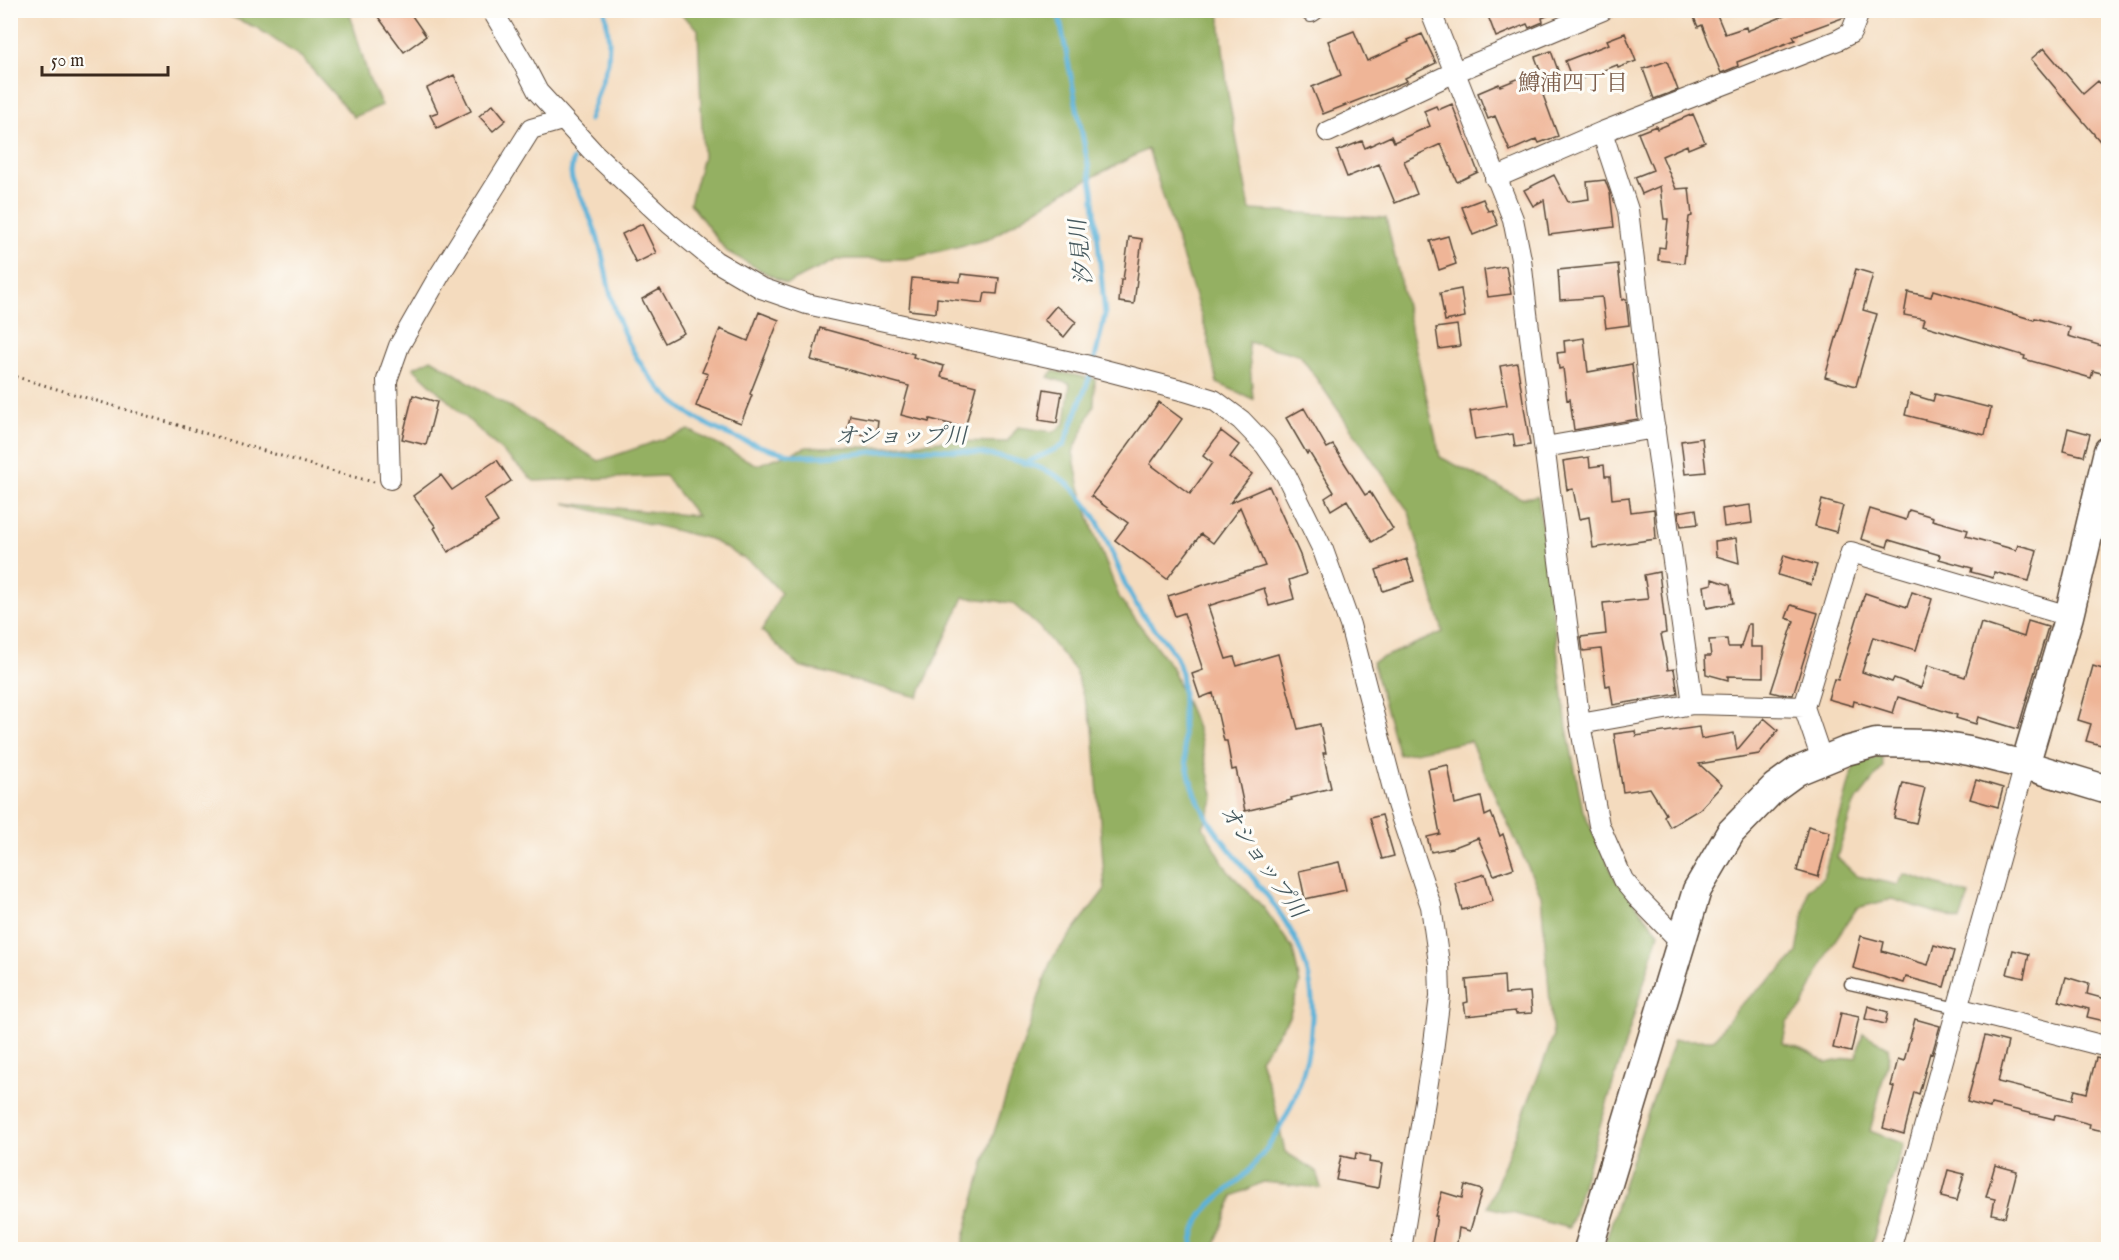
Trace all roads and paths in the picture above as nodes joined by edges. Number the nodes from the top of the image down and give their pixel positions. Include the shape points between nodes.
1 (492, 10) edge
2 (1430, 10) edge
3 (1603, 10) edge
4 (1860, 10) edge
5 (1455, 72) junction
6 (562, 120) junction
7 (1328, 132) dead end
8 (1602, 132) junction
9 (1495, 178) junction
10 (10, 375) edge
11 (1655, 428) junction
12 (1545, 447) junction
13 (2109, 451) edge
14 (390, 479) joint
15 (2069, 616) junction
16 (1693, 704) junction
17 (1804, 707) junction
18 (1580, 724) junction
19 (1822, 760) junction
20 (2025, 765) junction
21 (2109, 790) edge
22 (1680, 941) junction
23 (1850, 984) dead end
24 (1957, 1008) junction
25 (2109, 1047) edge
26 (1401, 1250) edge
27 (1588, 1250) edge
28 (1890, 1250) edge

1 - 6 street via 538,92
2 - 5 street
3 - 5 street
4 - 8 street via 1851,33 1838,40
5 - 7 street
5 - 9 street
6 - 14 street via 531,129 399,346 387,380
6 - 26 street via 670,224 715,261 761,288 807,304 1085,365 1214,400 1241,420 1265,446 1286,475 1323,550 1350,625 1397,804 1431,906 1440,996
8 - 9 street
8 - 11 street via 1629,210
9 - 12 street via 1513,219 1521,259
10 - 14 path via 338,473 371,482 385,483
11 - 12 street
11 - 16 street
12 - 18 street
13 - 15 street
15 - 17 street via 1851,552
15 - 20 street
16 - 17 street
16 - 18 street
17 - 19 street
18 - 22 street via 1599,825 1623,880
19 - 20 street via 1876,743 1901,743 1969,751
19 - 22 street via 1775,786 1731,832 1697,891
20 - 21 street
20 - 24 street
22 - 27 street
23 - 24 lane
24 - 25 street
24 - 28 street

